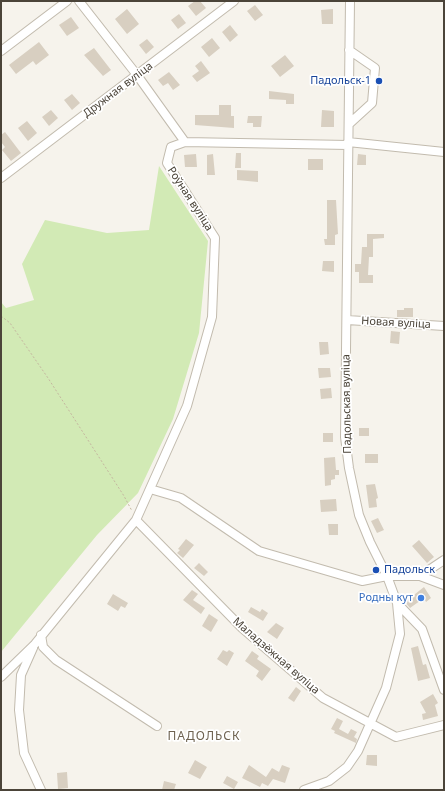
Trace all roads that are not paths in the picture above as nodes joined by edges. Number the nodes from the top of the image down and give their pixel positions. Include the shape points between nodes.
1 (67, 1) edge
2 (79, 1) edge
3 (234, 1) edge
4 (350, 1) edge
5 (349, 50) junction
6 (1, 51) edge
7 (137, 75) junction
8 (349, 124) junction
9 (185, 142) junction
10 (348, 144) junction
11 (444, 152) edge
12 (1, 178) edge
13 (347, 320) junction
14 (444, 326) edge
15 (150, 489) junction
16 (136, 520) junction
17 (444, 560) edge
18 (387, 576) junction
19 (420, 576) junction
20 (444, 585) edge
21 (396, 604) junction
22 (41, 635) junction
23 (35, 644) junction
24 (1, 677) edge
25 (444, 690) edge
26 (371, 723) junction
27 (444, 725) edge
28 (157, 726) dead end
29 (329, 781) junction
30 (41, 790) edge
31 (304, 790) edge
32 (325, 790) edge

1 - 6 street
2 - 7 street
3 - 7 street, Дружная вуліца
4 - 5 street, Падольская вуліца
5 - 8 street, Падольская вуліца
5 - 8 street via 375,68 372,103
7 - 9 street
7 - 12 street, Дружная вуліца
8 - 10 street, Падольская вуліца
9 - 10 street
9 - 15 street, Роўная вуліца via 171,147 167,163 215,238 212,317 187,406
10 - 11 street
10 - 13 street, Падольская вуліца
13 - 14 street, Новая вуліца
13 - 18 street, Падольская вуліца via 345,437 349,468 359,515
15 - 16 street
15 - 18 street via 181,498 259,551 362,581
16 - 22 street
16 - 26 street, Маладзёжная вуліца via 242,628 323,698
17 - 19 street
18 - 19 street
18 - 21 street, Падольская вуліца
19 - 20 street
21 - 25 street, Падольская вуліца via 422,628
21 - 26 street via 400,634 386,688
22 - 23 street
22 - 28 street via 43,647 56,660
23 - 24 street
23 - 30 street via 21,675 18,710 24,752
26 - 27 street, Маладзёжная вуліца via 396,737
26 - 29 street via 347,767
29 - 31 street
29 - 32 street

